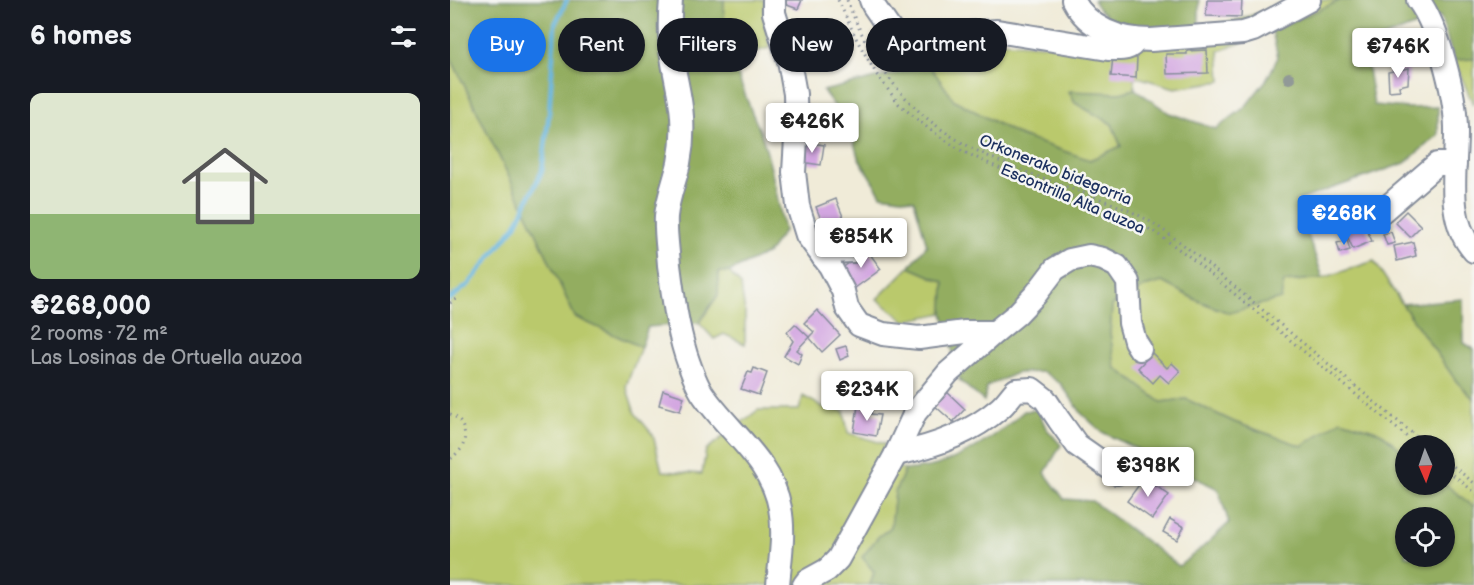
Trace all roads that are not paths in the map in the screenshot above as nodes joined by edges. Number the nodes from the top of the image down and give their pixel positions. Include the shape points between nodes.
1 (671, 0) edge
2 (774, 0) edge
3 (871, 0) edge
4 (1073, 0) edge
5 (1269, 0) edge
6 (1309, 0) edge
7 (1418, 0) edge
8 (1265, 23) junction
9 (1136, 40) junction
10 (1455, 164) junction
11 (1378, 215) dead end
12 (852, 251) dead end
13 (1474, 251) edge
14 (823, 257) junction
15 (995, 332) junction
16 (1140, 348) dead end
17 (931, 415) dead end
18 (899, 447) junction
19 (1117, 473) dead end
20 (778, 585) edge
21 (804, 585) edge

1 - 20 street via 670,38 682,118 679,162 670,190 666,233 679,330 701,391 758,458 774,489 782,528
2 - 14 street via 774,14 795,94 794,172 805,210 807,236
3 - 9 street via 891,31 904,43 997,31 1108,49 1124,49
4 - 9 street via 1093,23
5 - 8 street
6 - 8 street
7 - 10 street via 1432,25 1450,88 1456,127
8 - 9 street via 1253,30 1230,34
10 - 11 street via 1437,164
10 - 13 street via 1457,222
12 - 14 street via 831,252
14 - 15 street via 859,325 883,334 919,338
15 - 16 street via 1036,294 1054,269 1089,256 1117,266 1128,282 1130,323
15 - 18 street via 948,373 915,413
17 - 18 street
18 - 19 street via 919,450 965,432 1001,407 1016,390 1032,389 1045,399 1077,445
18 - 21 street via 846,565 827,570

